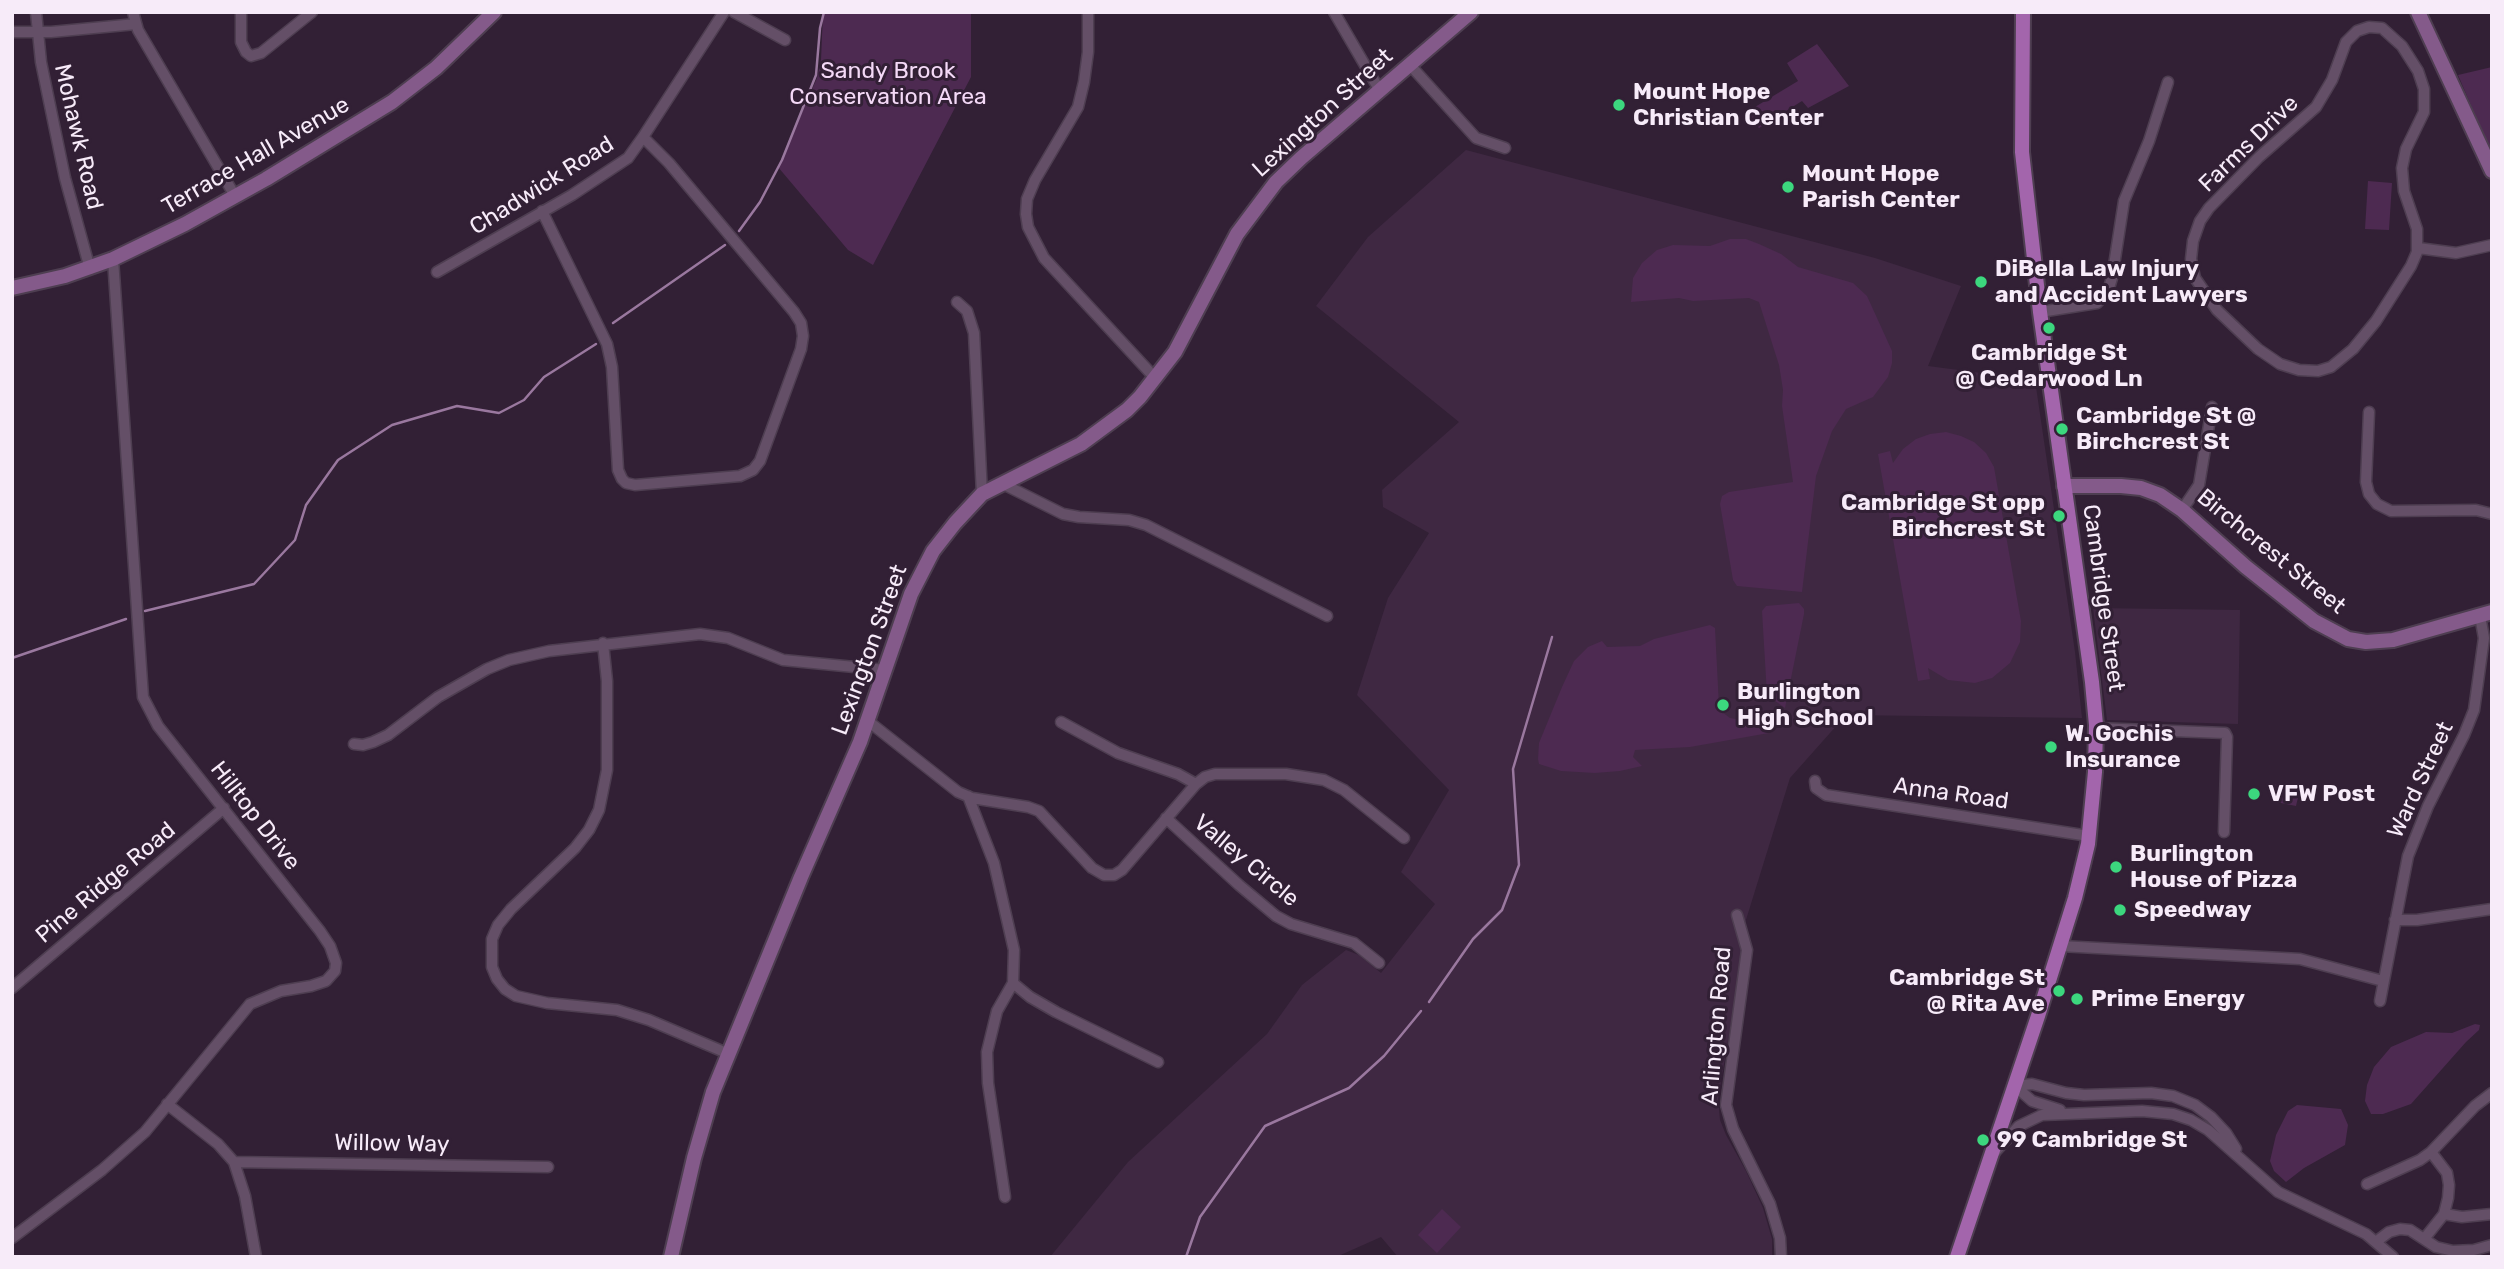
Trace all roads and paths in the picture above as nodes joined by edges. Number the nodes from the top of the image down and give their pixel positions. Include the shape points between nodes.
1 (36, 12) edge
2 (133, 12) edge
3 (241, 12) edge
4 (312, 12) edge
5 (494, 12) edge
6 (724, 12) edge
7 (734, 12) edge
8 (1088, 12) edge
9 (1334, 12) edge
10 (1471, 12) edge
11 (2023, 12) edge
12 (2418, 12) edge
13 (136, 24) junction
14 (12, 32) edge
15 (37, 32) junction
16 (785, 40) dead end
17 (1409, 65) junction
18 (2168, 82) dead end
19 (1380, 91) junction
20 (643, 137) junction
21 (1504, 148) dead end
22 (2492, 171) edge
23 (235, 196) junction
24 (542, 211) junction
25 (2492, 245) edge
26 (2418, 248) junction
27 (113, 259) junction
28 (90, 269) junction
29 (437, 272) dead end
30 (12, 288) edge
31 (957, 302) dead end
32 (2040, 312) junction
33 (1156, 379) junction
34 (2212, 407) dead end
35 (2369, 412) dead end
36 (1001, 483) junction
37 (2064, 486) junction
38 (982, 494) junction
39 (2182, 510) junction
40 (2492, 514) edge
41 (2486, 614) edge
42 (1327, 616) dead end
43 (603, 643) junction
44 (885, 670) junction
45 (868, 721) junction
46 (1061, 722) dead end
47 (2096, 728) junction
48 (354, 744) dead end
49 (1815, 781) dead end
50 (1196, 784) junction
51 (968, 796) junction
52 (224, 808) junction
53 (1166, 818) junction
54 (2224, 832) dead end
55 (2089, 836) junction
56 (1404, 838) dead end
57 (2492, 909) edge
58 (1737, 915) dead end
59 (2395, 920) junction
60 (2060, 946) junction
61 (1380, 963) dead end
62 (2383, 981) junction
63 (1013, 984) junction
64 (12, 988) edge
65 (2379, 1001) dead end
66 (729, 1054) junction
67 (1158, 1062) dead end
68 (2015, 1086) junction
69 (2492, 1093) edge
70 (167, 1104) junction
71 (2087, 1113) junction
72 (2431, 1152) junction
73 (2240, 1156) junction
74 (1989, 1159) junction
75 (234, 1161) junction
76 (548, 1167) dead end
77 (2367, 1184) dead end
78 (1005, 1197) dead end
79 (2444, 1213) junction
80 (2492, 1214) edge
81 (12, 1238) edge
82 (2424, 1239) junction
83 (2377, 1241) junction
84 (2492, 1245) edge
85 (256, 1257) edge
86 (671, 1257) edge
87 (1781, 1257) edge
88 (1957, 1257) edge
89 (2393, 1257) edge

1 - 15 street, Mohawk Road
2 - 13 street
3 - 4 street via 241,42 250,55 261,53
5 - 23 street, Terrace Hall Avenue via 436,68 392,102
6 - 20 street, Chadwick Road
7 - 16 street
8 - 33 street via 1081,97 1027,198 1028,227 1044,258
9 - 19 street
10 - 17 street, Lexington Street
11 - 32 main road, Cambridge Street via 2022,152
12 - 22 street
13 - 15 street
13 - 23 street
14 - 15 street
15 - 28 street, Mohawk Road via 65,178
17 - 19 street, Lexington Street
17 - 21 street via 1476,138
18 - 32 street via 2124,201 2108,291 2097,303
19 - 33 street, Lexington Street via 1287,170 1260,202 1237,234 1185,336
20 - 24 street, Chadwick Road via 623,161
20 - 24 street via 802,326 801,349 760,461 751,472 635,485 622,479 608,350
23 - 27 street, Terrace Hall Avenue
24 - 29 street, Chadwick Road
25 - 26 street via 2456,253
26 - 26 street, Farms Drive via 2413,263 2362,340 2337,363 2312,371 2273,360 2230,324 2199,287 2191,259 2204,214 2312,111 2330,85 2346,42 2357,31 2372,26 2385,29 2409,54 2425,92 2424,112 2402,168
27 - 28 street, Terrace Hall Avenue
27 - 52 street, Hilltop Drive via 143,697 158,726
28 - 30 street, Terrace Hall Avenue
31 - 38 street via 968,312 974,333
32 - 37 main road, Cambridge Street
33 - 36 street, Lexington Street via 1127,410 1093,435
34 - 39 street via 2199,485
35 - 40 street via 2366,482 2377,504 2391,510
36 - 38 street, Lexington Street
36 - 42 street via 1063,514 1146,525
37 - 39 street, Birchcrest Street via 2141,488
37 - 47 main road, Cambridge Street
38 - 44 street, Lexington Street via 922,569
39 - 41 street, Birchcrest Street via 2290,602 2348,639 2393,640
41 - 59 street, Ward Street via 2474,710 2413,839
43 - 44 street via 715,635 783,660
43 - 48 street via 530,654 487,669 438,697 388,735
43 - 66 street via 607,770 599,810 575,848 498,925 492,939 492,967 496,979 516,996 617,1010
44 - 45 street, Lexington Street
45 - 51 street
45 - 66 street, Lexington Street
46 - 50 street
47 - 54 street via 2225,733
47 - 55 main road, Cambridge Street
49 - 55 street, Anna Road via 1816,788 1826,795
50 - 53 street
50 - 56 street via 1222,773 1308,776 1344,790
51 - 53 street via 1039,811 1091,868 1104,875 1122,870
51 - 63 street via 994,863 1010,928 1016,964
52 - 64 street, Pine Ridge Road
52 - 70 street, Hilltop Drive via 320,931 334,955 335,971 326,981 250,1004
53 - 61 street, Valley Circle via 1276,916 1354,943
55 - 60 main road, Cambridge Street
57 - 59 street
58 - 87 street, Arlington Road via 1747,950 1726,1105 1770,1204
59 - 62 street, Ward Street
60 - 62 street via 2300,958
60 - 68 main road, Cambridge Street
62 - 65 street, Ward Street
63 - 67 street via 1056,1012
63 - 78 street via 997,1011 987,1052
66 - 86 street, Lexington Street via 710,1104
68 - 71 street via 2032,1101
68 - 73 street via 2032,1084 2084,1095 2173,1096 2215,1120
68 - 74 main road, Cambridge Street
69 - 72 street
70 - 75 street
70 - 81 street, Hilltop Drive via 102,1170
71 - 73 street via 2173,1114 2201,1126
71 - 74 street via 2033,1117 2014,1129
72 - 77 street
72 - 79 street via 2441,1163 2449,1185
73 - 83 street via 2285,1196
74 - 88 main road, Cambridge Street
75 - 76 street, Willow Way
75 - 85 street
79 - 80 street via 2462,1217
79 - 82 street
82 - 83 street via 2400,1229
82 - 84 street via 2460,1252
83 - 89 street

